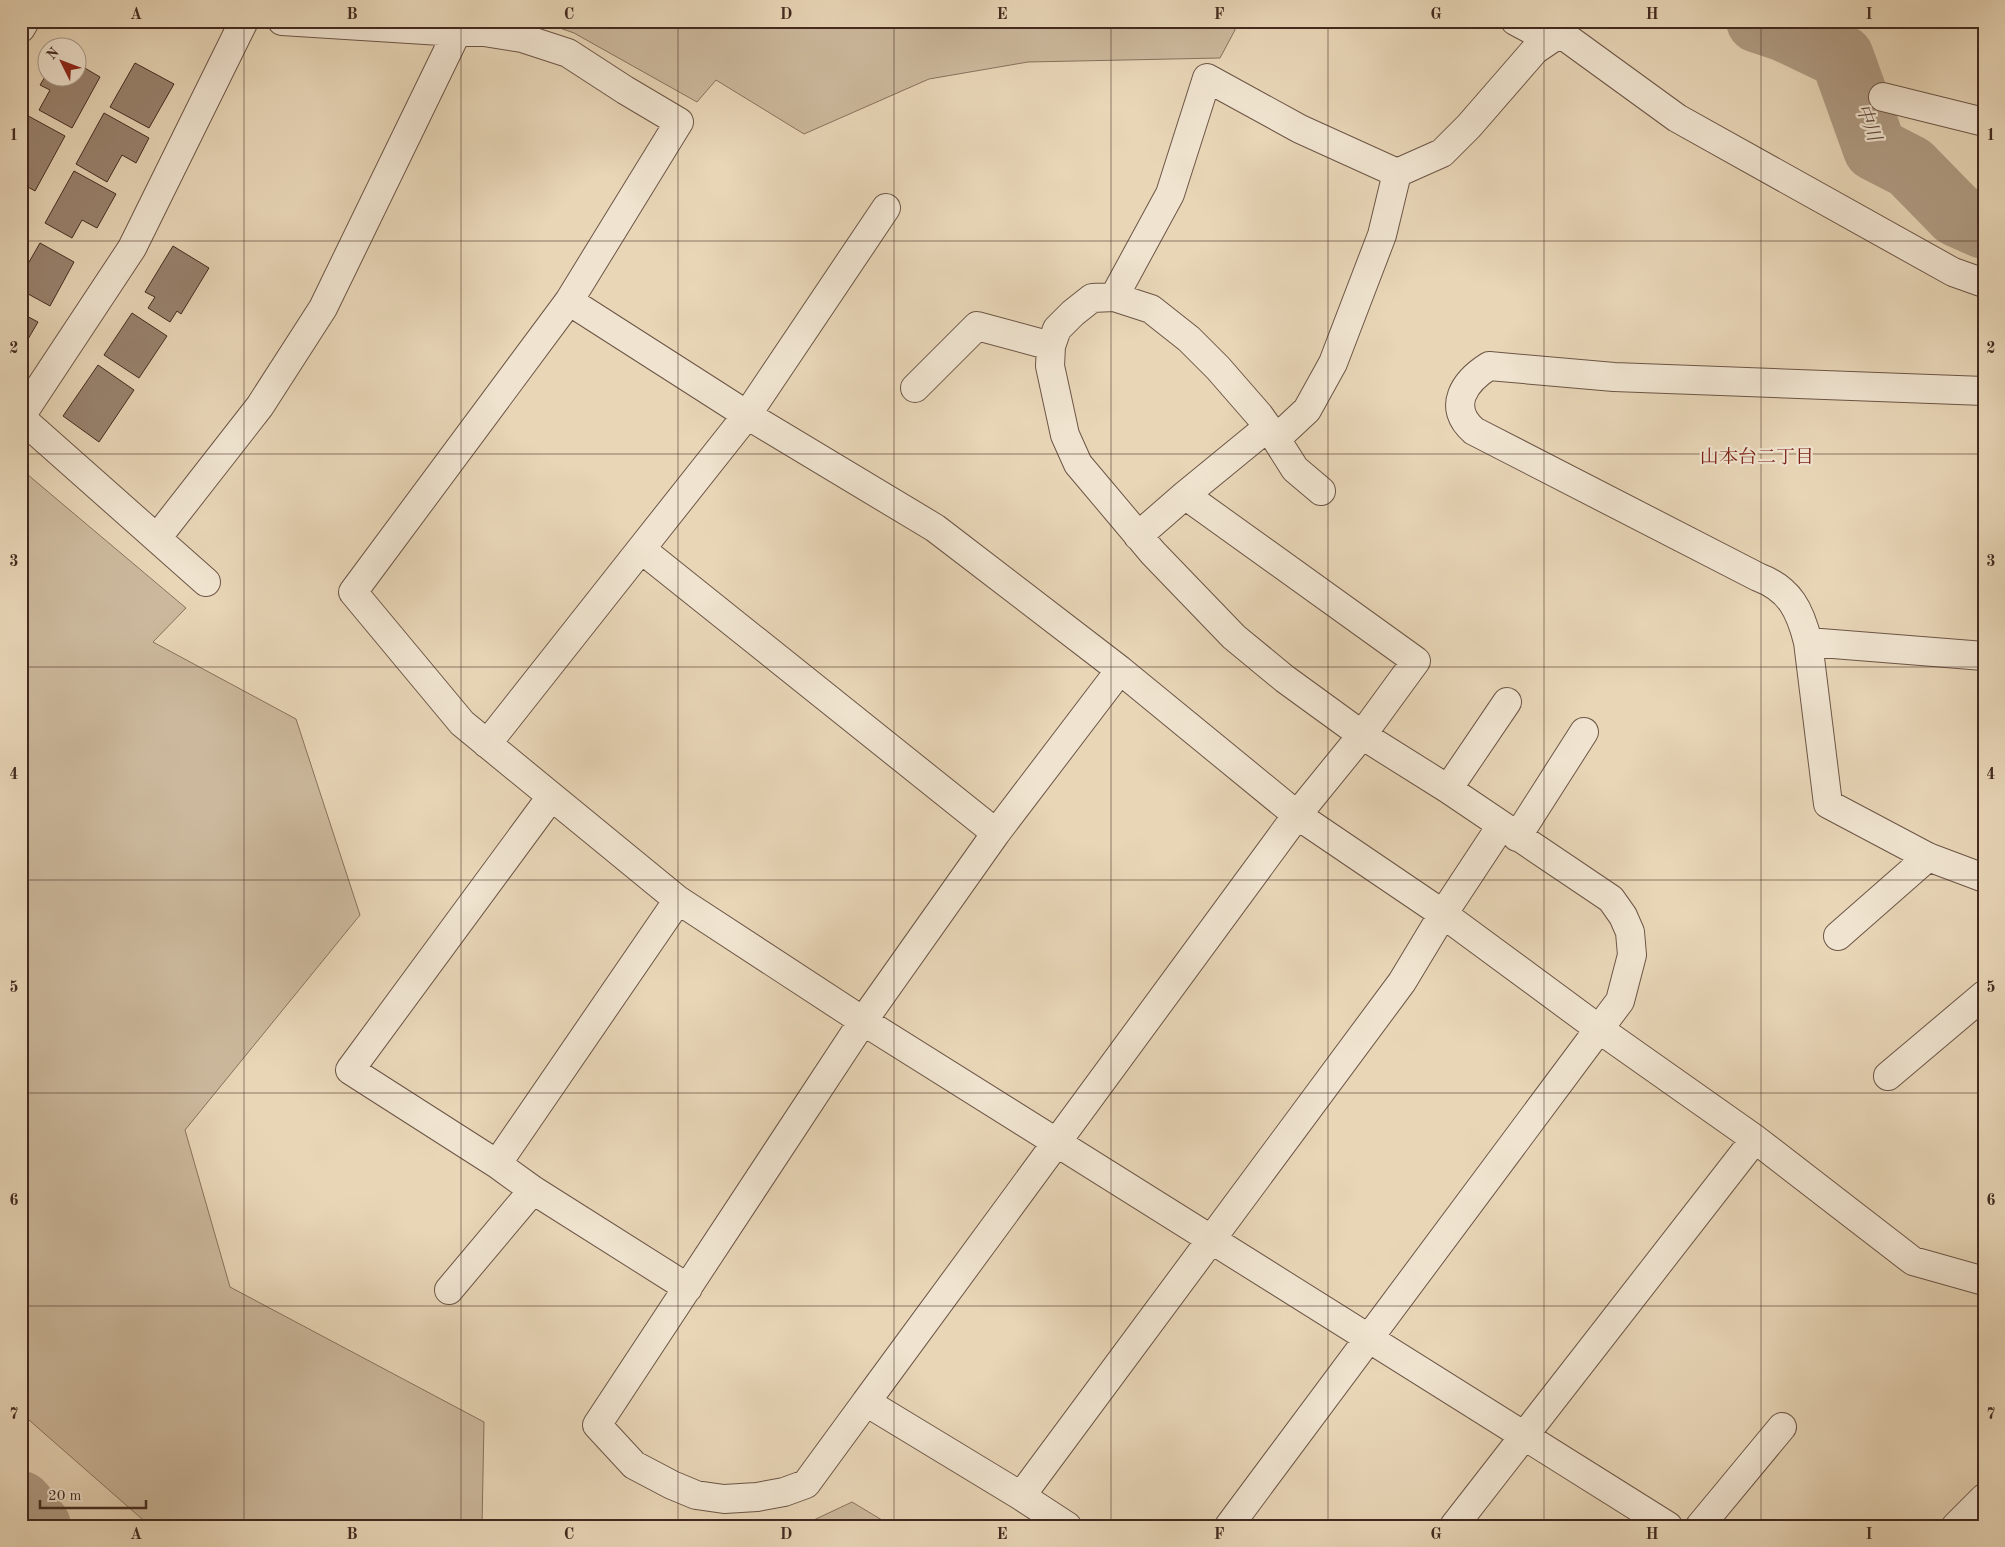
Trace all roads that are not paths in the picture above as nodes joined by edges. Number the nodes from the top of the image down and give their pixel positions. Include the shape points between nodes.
1 (24, 21) edge
2 (244, 21) edge
3 (282, 21) edge
4 (1515, 21) edge
5 (21, 28) edge
6 (457, 32) junction
7 (1560, 32) junction
8 (1883, 97) dead end
9 (1984, 122) edge
10 (1397, 173) junction
11 (886, 208) dead end
12 (1984, 284) edge
13 (1114, 297) junction
14 (569, 301) junction
15 (1051, 346) junction
16 (915, 388) dead end
17 (1984, 391) edge
18 (747, 415) junction
19 (21, 417) edge
20 (1272, 433) junction
21 (1321, 490) dead end
22 (1185, 495) junction
23 (1138, 536) junction
24 (158, 538) junction
25 (641, 549) junction
26 (206, 582) dead end
27 (1808, 642) junction
28 (1984, 656) edge
29 (1120, 670) junction
30 (1507, 702) dead end
31 (1584, 732) dead end
32 (1362, 735) junction
33 (487, 744) junction
34 (1448, 790) junction
35 (551, 797) junction
36 (1297, 815) junction
37 (1509, 831) junction
38 (996, 832) junction
39 (1928, 857) junction
40 (1984, 878) edge
41 (678, 900) junction
42 (1443, 914) junction
43 (1838, 936) dead end
44 (1984, 995) edge
45 (863, 1021) junction
46 (1600, 1029) junction
47 (1888, 1076) dead end
48 (1755, 1139) junction
49 (1057, 1144) junction
50 (496, 1164) junction
51 (532, 1190) junction
52 (1213, 1239) junction
53 (1984, 1281) edge
54 (688, 1288) junction
55 (449, 1290) dead end
56 (1369, 1338) junction
57 (866, 1402) junction
58 (1782, 1427) dead end
59 (1525, 1437) junction
60 (1022, 1496) junction
61 (1984, 1498) edge
62 (1067, 1526) edge
63 (1229, 1526) edge
64 (1454, 1526) edge
65 (1668, 1526) edge
66 (1700, 1526) edge
67 (1956, 1526) edge

1 - 5 street
2 - 19 street via 132,248
3 - 6 street
4 - 7 street via 1530,29
6 - 14 street via 522,38 568,53 679,122
6 - 24 street via 323,308 260,406
7 - 10 street via 1534,50 1442,153
7 - 12 street via 1677,118 1954,272
8 - 9 street
10 - 13 street via 1300,129 1207,78 1170,194
10 - 20 street via 1382,235 1333,363 1308,410
11 - 18 street
13 - 15 street via 1092,298 1057,329
13 - 20 street via 1150,309 1189,339 1218,368
14 - 18 street
14 - 33 street via 353,592 462,723
15 - 16 street via 977,326
15 - 23 street via 1050,366 1064,435 1078,464
17 - 27 street via 1614,377 1489,366 1465,386 1460,404 1466,424 1474,431 1773,582 1797,609
18 - 25 street
18 - 29 street via 935,528
19 - 24 street
20 - 21 street via 1295,469
20 - 22 street
22 - 23 street
22 - 32 street via 1416,661
23 - 32 street via 1234,637
24 - 26 street
25 - 33 street
25 - 38 street
27 - 28 street
27 - 39 street via 1828,804
29 - 36 street
29 - 38 street
30 - 34 street
31 - 37 street
32 - 34 street
32 - 36 street
33 - 35 street
34 - 37 street
35 - 41 street
35 - 50 street via 350,1070
36 - 42 street
36 - 49 street
37 - 42 street
37 - 46 street via 1611,900 1623,916 1630,932 1632,955 1620,1001
38 - 45 street
39 - 40 street
39 - 43 street
41 - 45 street
41 - 50 street
42 - 46 street
42 - 52 street via 1402,982
44 - 47 street
45 - 49 street
45 - 54 street
46 - 48 street
46 - 56 street
48 - 53 street via 1913,1261
48 - 59 street
49 - 52 street
49 - 57 street
50 - 51 street
51 - 54 street
51 - 55 street
52 - 56 street
52 - 60 street
54 - 57 street via 597,1425 634,1465 696,1495 724,1499 784,1492 806,1484
56 - 59 street
56 - 63 street
57 - 60 street
58 - 66 street
59 - 64 street
59 - 65 street
60 - 62 street
61 - 67 street

